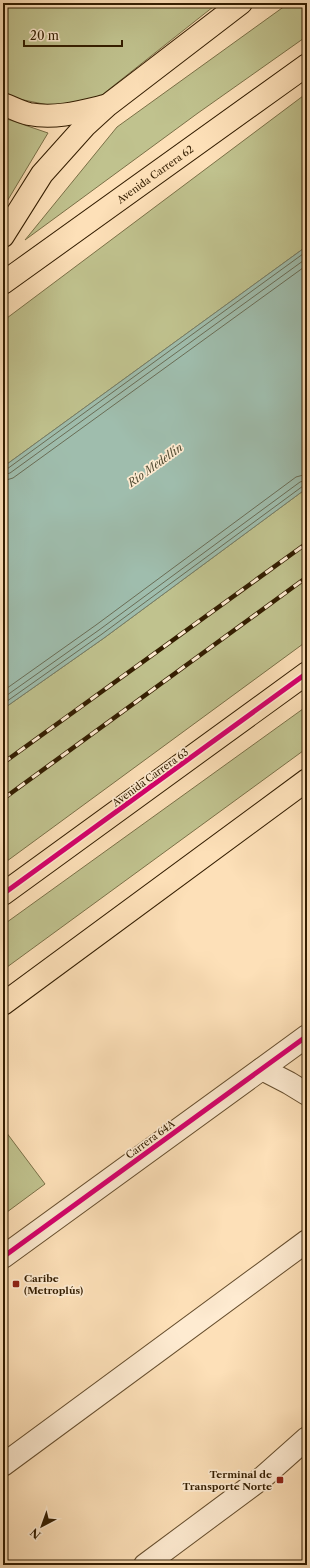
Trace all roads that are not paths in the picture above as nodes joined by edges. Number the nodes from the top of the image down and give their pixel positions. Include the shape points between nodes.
1 (241, 3) edge
2 (307, 65) edge
3 (3, 104) edge
4 (108, 105) junction
5 (3, 236) edge
6 (3, 283) edge
7 (307, 673) edge
8 (307, 780) edge
9 (3, 894) edge
10 (3, 1004) edge
11 (307, 1036) edge
12 (262, 1069) junction
13 (307, 1094) edge
14 (307, 1240) edge
15 (3, 1257) edge
16 (307, 1438) edge
17 (307, 1455) edge
18 (3, 1465) edge
19 (262, 1478) junction
20 (145, 1565) edge

1 - 4 highway
2 - 6 highway, Avenida Carrera 62
3 - 4 highway via 27,113 46,116 74,114
4 - 5 highway via 85,126 42,174
7 - 9 highway, Avenida Carrera 63
8 - 10 highway
11 - 12 street, Carrera 64A
12 - 13 street
12 - 15 street, Carrera 64A
14 - 18 street
16 - 19 street
17 - 19 street
19 - 20 street

